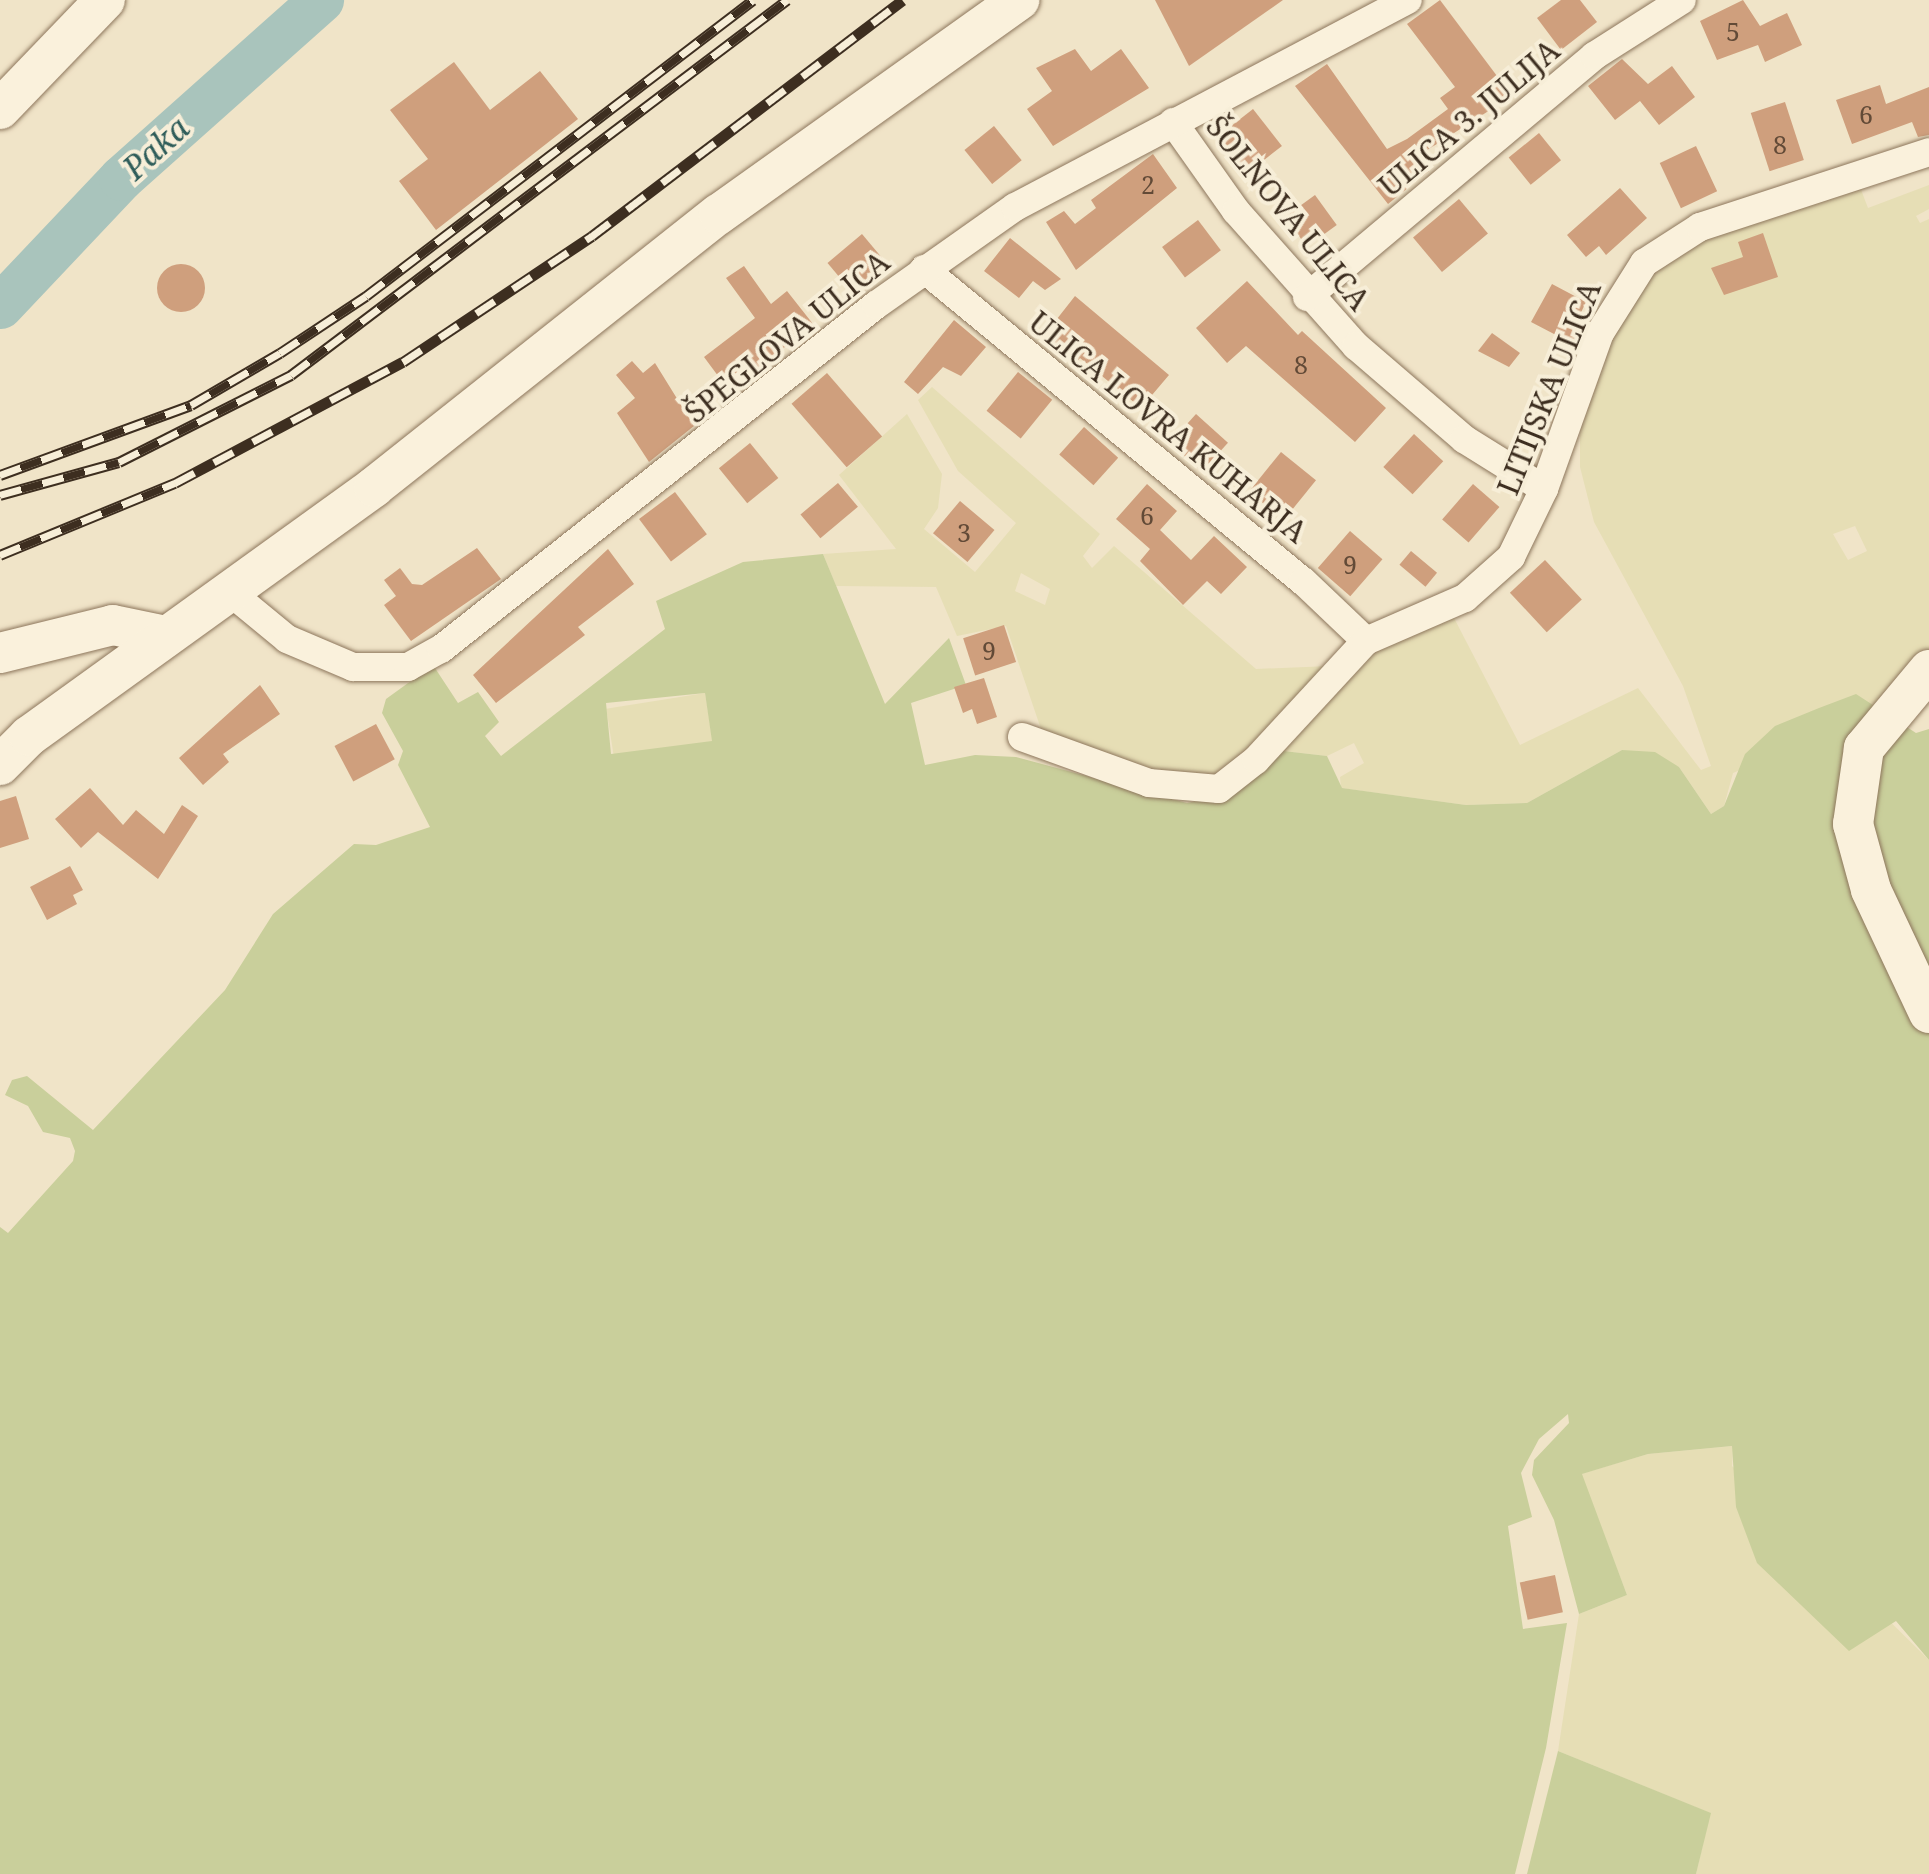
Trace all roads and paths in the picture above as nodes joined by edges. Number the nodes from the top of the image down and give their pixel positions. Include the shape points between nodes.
1 (105, 0) edge
2 (1019, 0) edge
3 (1408, 0) edge
4 (1682, 0) edge
5 (0, 109) edge
6 (1173, 122) junction
7 (1929, 152) edge
8 (924, 269) junction
9 (1307, 296) junction
10 (1544, 489) junction
11 (230, 592) junction
12 (165, 636) junction
13 (1366, 641) junction
14 (0, 654) edge
15 (1929, 670) edge
16 (1022, 736) dead end
17 (0, 765) edge
18 (1929, 1013) edge

1 - 5 main road
2 - 11 main road via 734,203 512,381
3 - 6 street, ŠPEGLOVA ULICA via 1358,32
4 - 9 street, ULICA 3. JULIJA via 1594,56
6 - 8 street, ŠPEGLOVA ULICA via 1016,207
6 - 9 street, ŠOLNOVA ULICA
7 - 10 street, LITIJSKA ULICA via 1700,227 1657,252 1626,284 1600,333
8 - 11 street, ŠPEGLOVA ULICA via 661,481 441,650 408,666 353,668 287,639
8 - 13 street, ULICA LOVRA KUHARJA via 1304,581
9 - 10 street, ŠOLNOVA ULICA via 1426,408
10 - 13 street, LITIJSKA ULICA via 1511,557 1484,584 1444,609
11 - 12 main road
12 - 14 main road via 113,625
12 - 17 main road
13 - 16 street via 1256,760 1220,789 1149,783
15 - 18 main road via 1864,748 1853,824 1871,890

